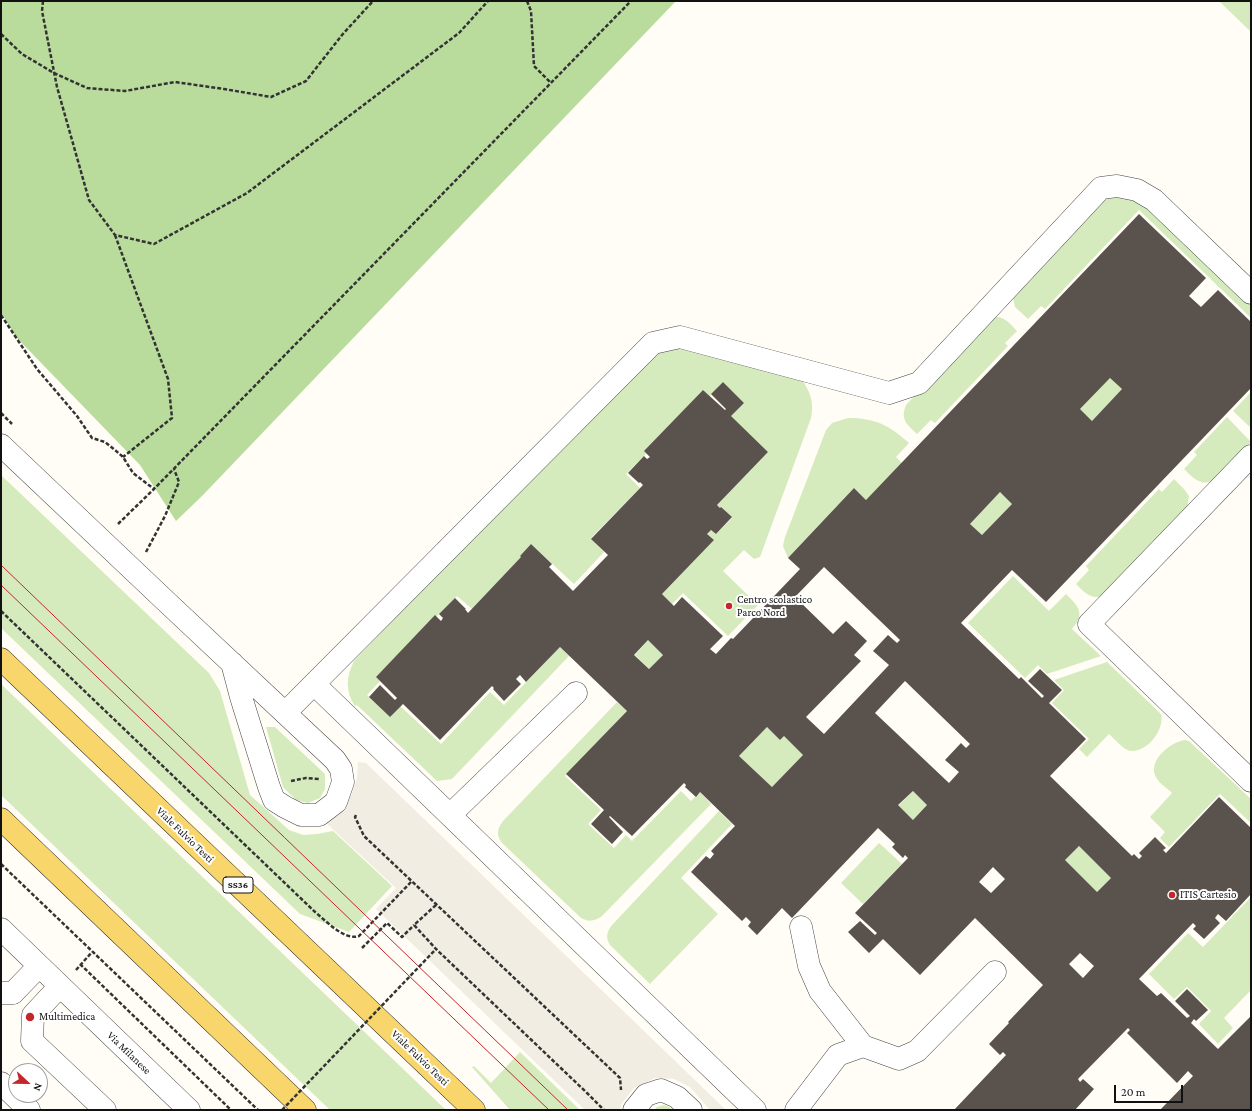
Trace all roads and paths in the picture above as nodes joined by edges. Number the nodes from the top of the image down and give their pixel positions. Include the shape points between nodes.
1 (44, 1) edge
2 (372, 1) edge
3 (488, 1) edge
4 (527, 1) edge
5 (631, 1) edge
6 (1, 34) edge
7 (54, 72) junction
8 (551, 83) junction
9 (115, 235) junction
10 (1251, 293) edge
11 (1, 315) edge
12 (1, 445) edge
13 (1251, 456) edge
14 (123, 457) junction
15 (174, 469) junction
16 (154, 489) junction
17 (116, 526) dead end
18 (145, 553) dead end
19 (1, 611) edge
20 (1, 659) edge
21 (232, 664) junction
22 (314, 684) junction
23 (576, 693) dead end
24 (285, 713) junction
25 (1251, 781) edge
26 (450, 815) junction
27 (1, 819) edge
28 (1, 864) edge
29 (436, 905) junction
30 (414, 925) junction
31 (801, 927) dead end
32 (1, 929) edge
33 (362, 948) dead end
34 (436, 949) junction
35 (80, 964) dead end
36 (39, 966) junction
37 (995, 972) dead end
38 (60, 986) junction
39 (1, 993) edge
40 (863, 1046) junction
41 (1, 1083) edge
42 (628, 1103) edge
43 (29, 1110) edge
44 (105, 1110) edge
45 (189, 1110) edge
46 (230, 1110) edge
47 (258, 1110) edge
48 (282, 1110) edge
49 (305, 1110) edge
50 (474, 1110) edge
51 (604, 1110) edge
52 (691, 1110) edge
53 (754, 1110) edge
54 (796, 1110) edge

1 - 7 path via 42,11
2 - 7 path via 306,81 271,97 175,82 125,91 87,88
3 - 9 path via 459,33 247,193 154,244
4 - 8 path via 531,10 534,66
5 - 8 path
6 - 7 path via 22,54
7 - 9 path via 89,200
8 - 15 path
9 - 14 path via 168,378 172,418
10 - 22 street via 1154,200 1137,190 1117,186 1101,188 919,383 889,393 680,337 653,343
11 - 14 path via 37,368 92,438 104,442
12 - 21 street
13 - 25 street via 1089,624
14 - 16 path via 133,473
15 - 16 path
15 - 18 path via 179,482 165,516
16 - 17 path
19 - 29 path via 335,929 348,937 359,936 411,882
20 - 50 main road, Viale Fulvio Testi / SS36
21 - 24 street
21 - 24 street via 274,800 301,815 319,815 336,802 344,782 341,770 335,760
22 - 24 street
22 - 26 street
23 - 26 street
26 - 53 street
27 - 49 main road
28 - 47 path
29 - 30 path
29 - 42 path via 620,1078
30 - 33 path via 402,937 388,923
30 - 34 path
31 - 40 street via 809,966 820,991
32 - 36 street, Via Milanese
34 - 48 path, bridge
34 - 51 path
35 - 46 path
36 - 38 street, Via Milanese
36 - 39 street via 13,993
37 - 40 street via 917,1050 899,1059
38 - 44 street via 33,1015 32,1041
38 - 45 street, Via Milanese
40 - 54 street via 838,1055
41 - 43 street
42 - 52 street via 661,1090 677,1097

